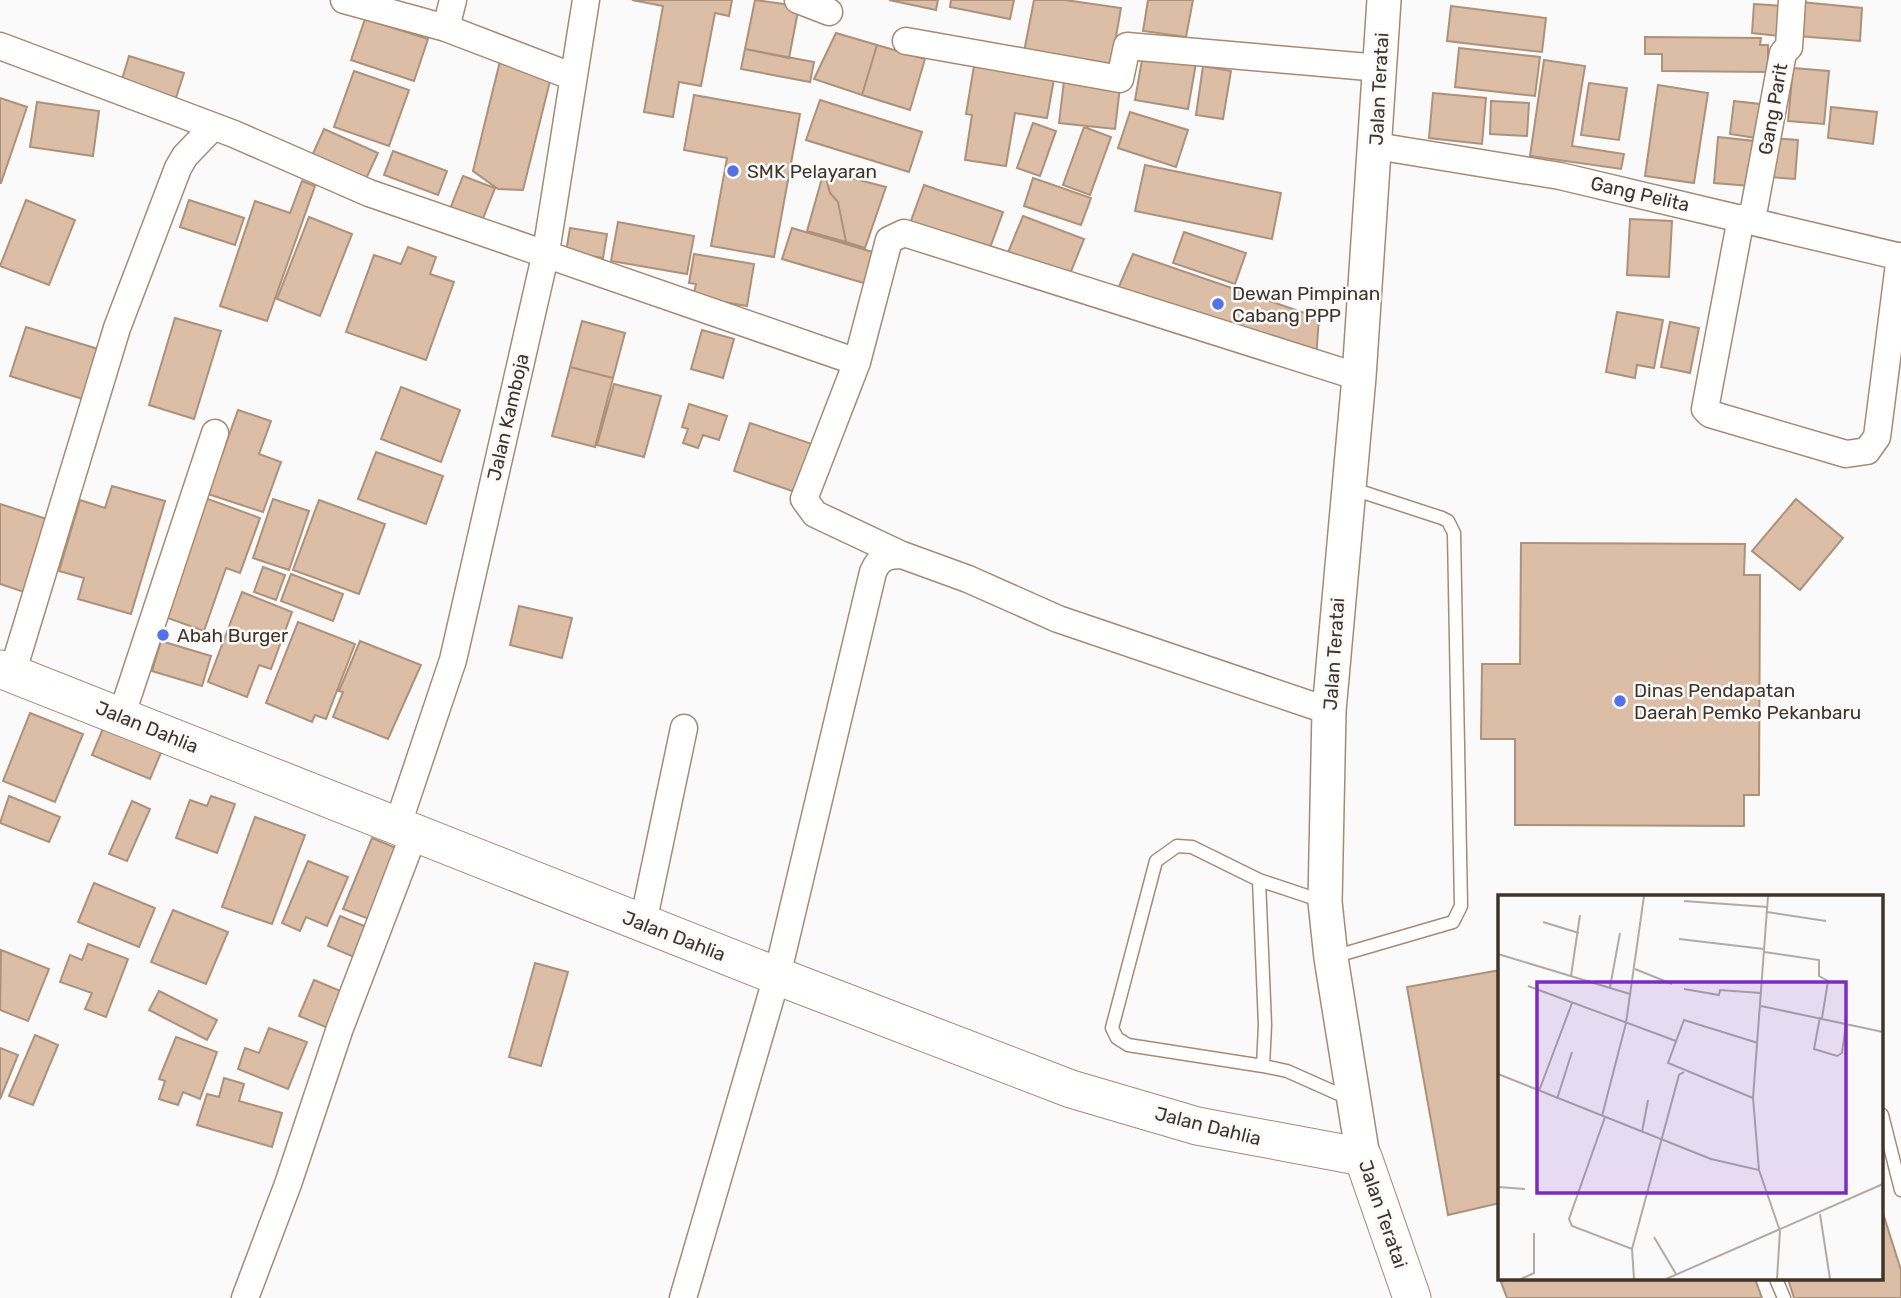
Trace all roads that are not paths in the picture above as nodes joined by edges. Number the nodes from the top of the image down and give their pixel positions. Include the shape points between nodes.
1 (344, 0) edge
2 (453, 0) edge
3 (586, 0) edge
4 (798, 0) edge
5 (1384, 0) edge
6 (1792, 0) edge
7 (829, 12) dead end
8 (446, 28) junction
9 (906, 41) dead end
10 (0, 46) edge
11 (1380, 68) junction
12 (571, 76) junction
13 (212, 128) junction
14 (1376, 146) junction
15 (1747, 219) junction
16 (546, 252) junction
17 (1900, 257) edge
18 (857, 362) junction
19 (1359, 377) junction
20 (215, 433) dead end
21 (1347, 487) junction
22 (902, 555) junction
23 (6, 671) edge
24 (1329, 711) junction
25 (121, 717) junction
26 (684, 728) dead end
27 (406, 830) junction
28 (1259, 880) junction
29 (1325, 902) junction
30 (643, 923) junction
31 (1331, 958) junction
32 (777, 976) junction
33 (1263, 1066) junction
34 (1353, 1100) junction
35 (1884, 1123) edge
36 (1363, 1157) junction
37 (1901, 1190) edge
38 (1776, 1280) edge
39 (245, 1298) edge
40 (683, 1298) edge
41 (1412, 1298) edge
42 (1784, 1298) edge

1 - 8 street
2 - 8 street
3 - 12 street, Jalan Kamboja
4 - 7 street
5 - 11 street, Jalan Teratai
6 - 15 street, Gang Parit via 1789,47 1783,53
8 - 12 street
9 - 11 street via 1120,79 1126,46
10 - 13 street
11 - 14 street, Jalan Teratai
12 - 16 street, Jalan Kamboja
13 - 16 street via 369,193
13 - 23 street via 178,168 117,328
14 - 15 street, Gang Pelita via 1560,176
14 - 19 street, Jalan Teratai
15 - 17 street, Gang Pelita
15 - 17 street, Gang Parit via 1706,409 1710,414 1846,454 1867,451 1877,437
16 - 18 street
16 - 27 street, Jalan Kamboja via 453,660
18 - 19 street via 889,240 904,233
18 - 22 street via 804,499 815,514
19 - 21 street, Jalan Teratai
20 - 25 street
21 - 24 street, Jalan Teratai
21 - 31 lane via 1442,518 1454,533 1461,905 1453,922
22 - 24 street via 1058,619
22 - 32 street via 889,555 873,572
23 - 25 main road, Jalan Dahlia
24 - 29 street, Jalan Teratai
25 - 27 main road, Jalan Dahlia
26 - 30 street
27 - 30 main road, Jalan Dahlia
27 - 39 street, Jalan Kamboja via 288,1184
28 - 29 lane
28 - 33 lane
28 - 33 lane via 1192,847 1177,846 1156,861 1112,1028 1116,1038 1128,1045
29 - 31 street, Jalan Teratai
30 - 32 main road, Jalan Dahlia
31 - 34 street, Jalan Teratai
32 - 36 main road, Jalan Dahlia via 1070,1089 1197,1126
32 - 40 street
33 - 34 lane via 1287,1071
34 - 36 street, Jalan Teratai
35 - 37 lane
36 - 41 main road, Jalan Teratai
38 - 42 lane

